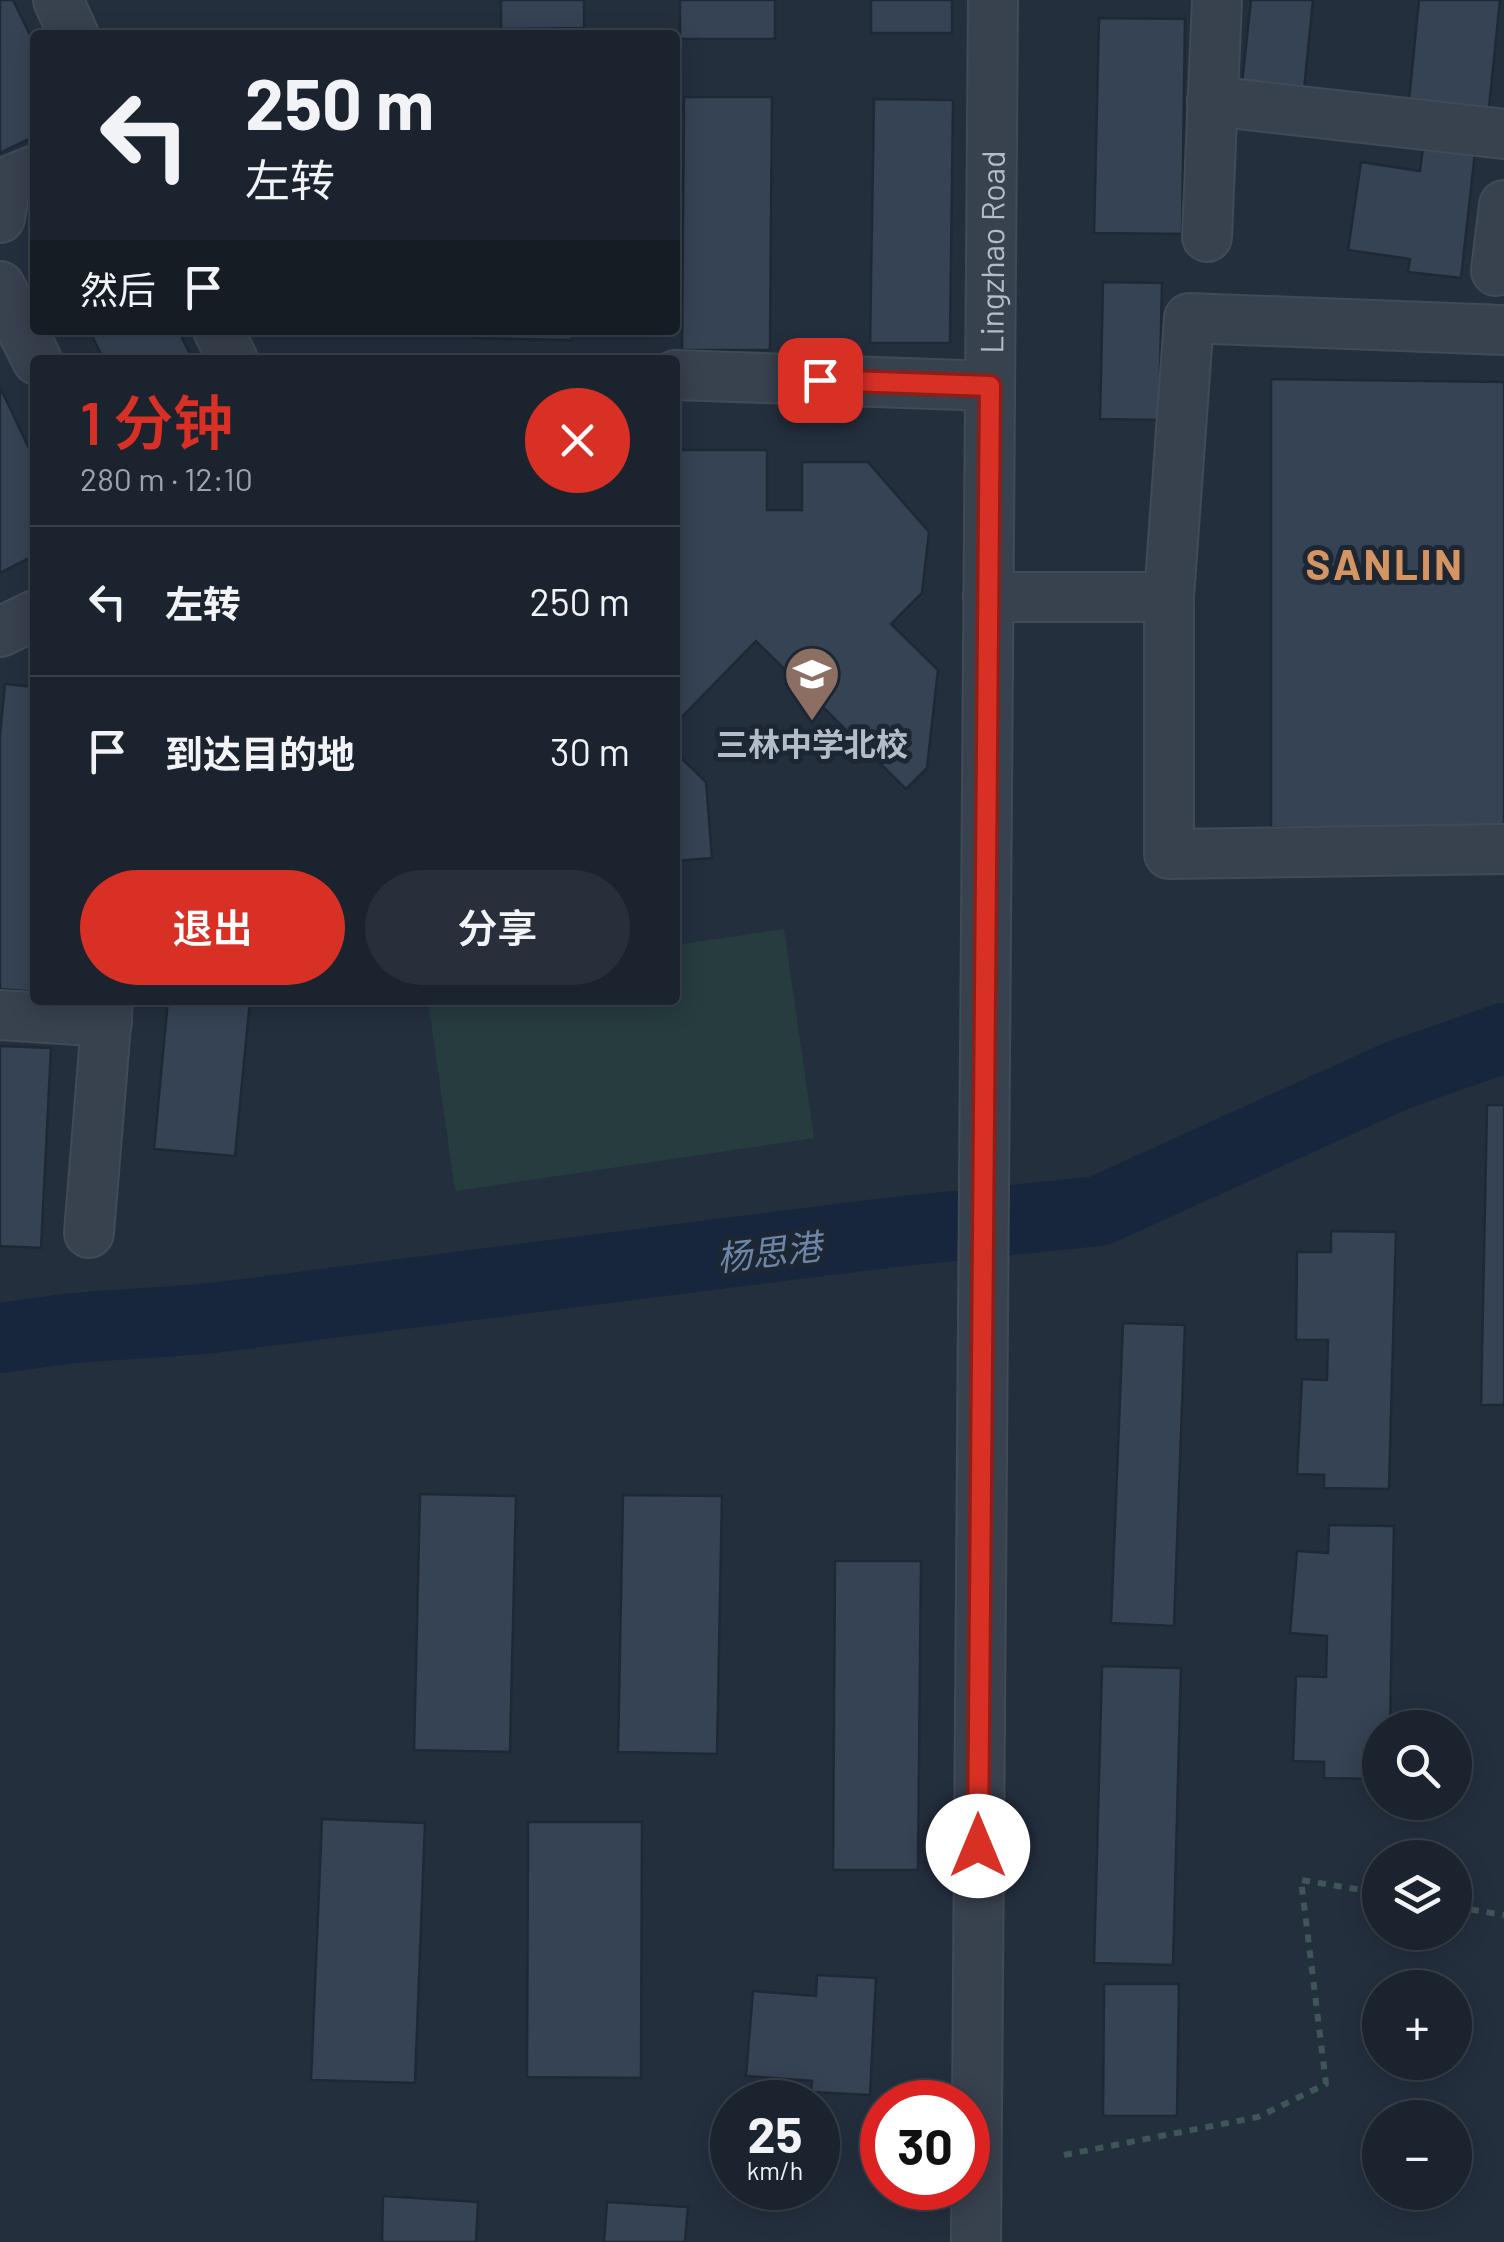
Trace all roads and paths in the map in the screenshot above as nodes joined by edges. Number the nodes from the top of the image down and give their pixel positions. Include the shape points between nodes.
1 (58, 0) edge
2 (993, 0) edge
3 (1217, 0) edge
4 (72, 30) edge
5 (1212, 101) junction
6 (1504, 134) edge
7 (30, 172) edge
8 (1504, 204) edge
9 (0, 218) edge
10 (1207, 236) dead end
11 (1496, 270) dead end
12 (0, 286) edge
13 (1504, 330) edge
14 (34, 355) edge
15 (680, 375) edge
16 (990, 386) junction
17 (1169, 596) junction
18 (988, 597) junction
19 (30, 617) edge
20 (0, 632) edge
21 (1504, 850) edge
22 (108, 1011) edge
23 (0, 1015) edge
24 (90, 1233) dead end
25 (1362, 1891) edge
26 (1472, 1910) edge
27 (1504, 1915) edge
28 (1064, 2155) dead end
29 (976, 2242) edge

1 - 4 street
2 - 16 street, Lingzhao Road
3 - 5 street
5 - 6 street
5 - 10 street
7 - 9 street via 6,182
8 - 11 street
12 - 14 street
13 - 17 street via 1189,318
15 - 16 street
16 - 18 street, Lingzhao Road
17 - 18 street
17 - 21 street via 1169,854
18 - 29 street, Lingzhao Road
19 - 20 street
22 - 23 street
22 - 24 street
25 - 28 path via 1302,1880 1326,2084 1258,2117
26 - 27 path

